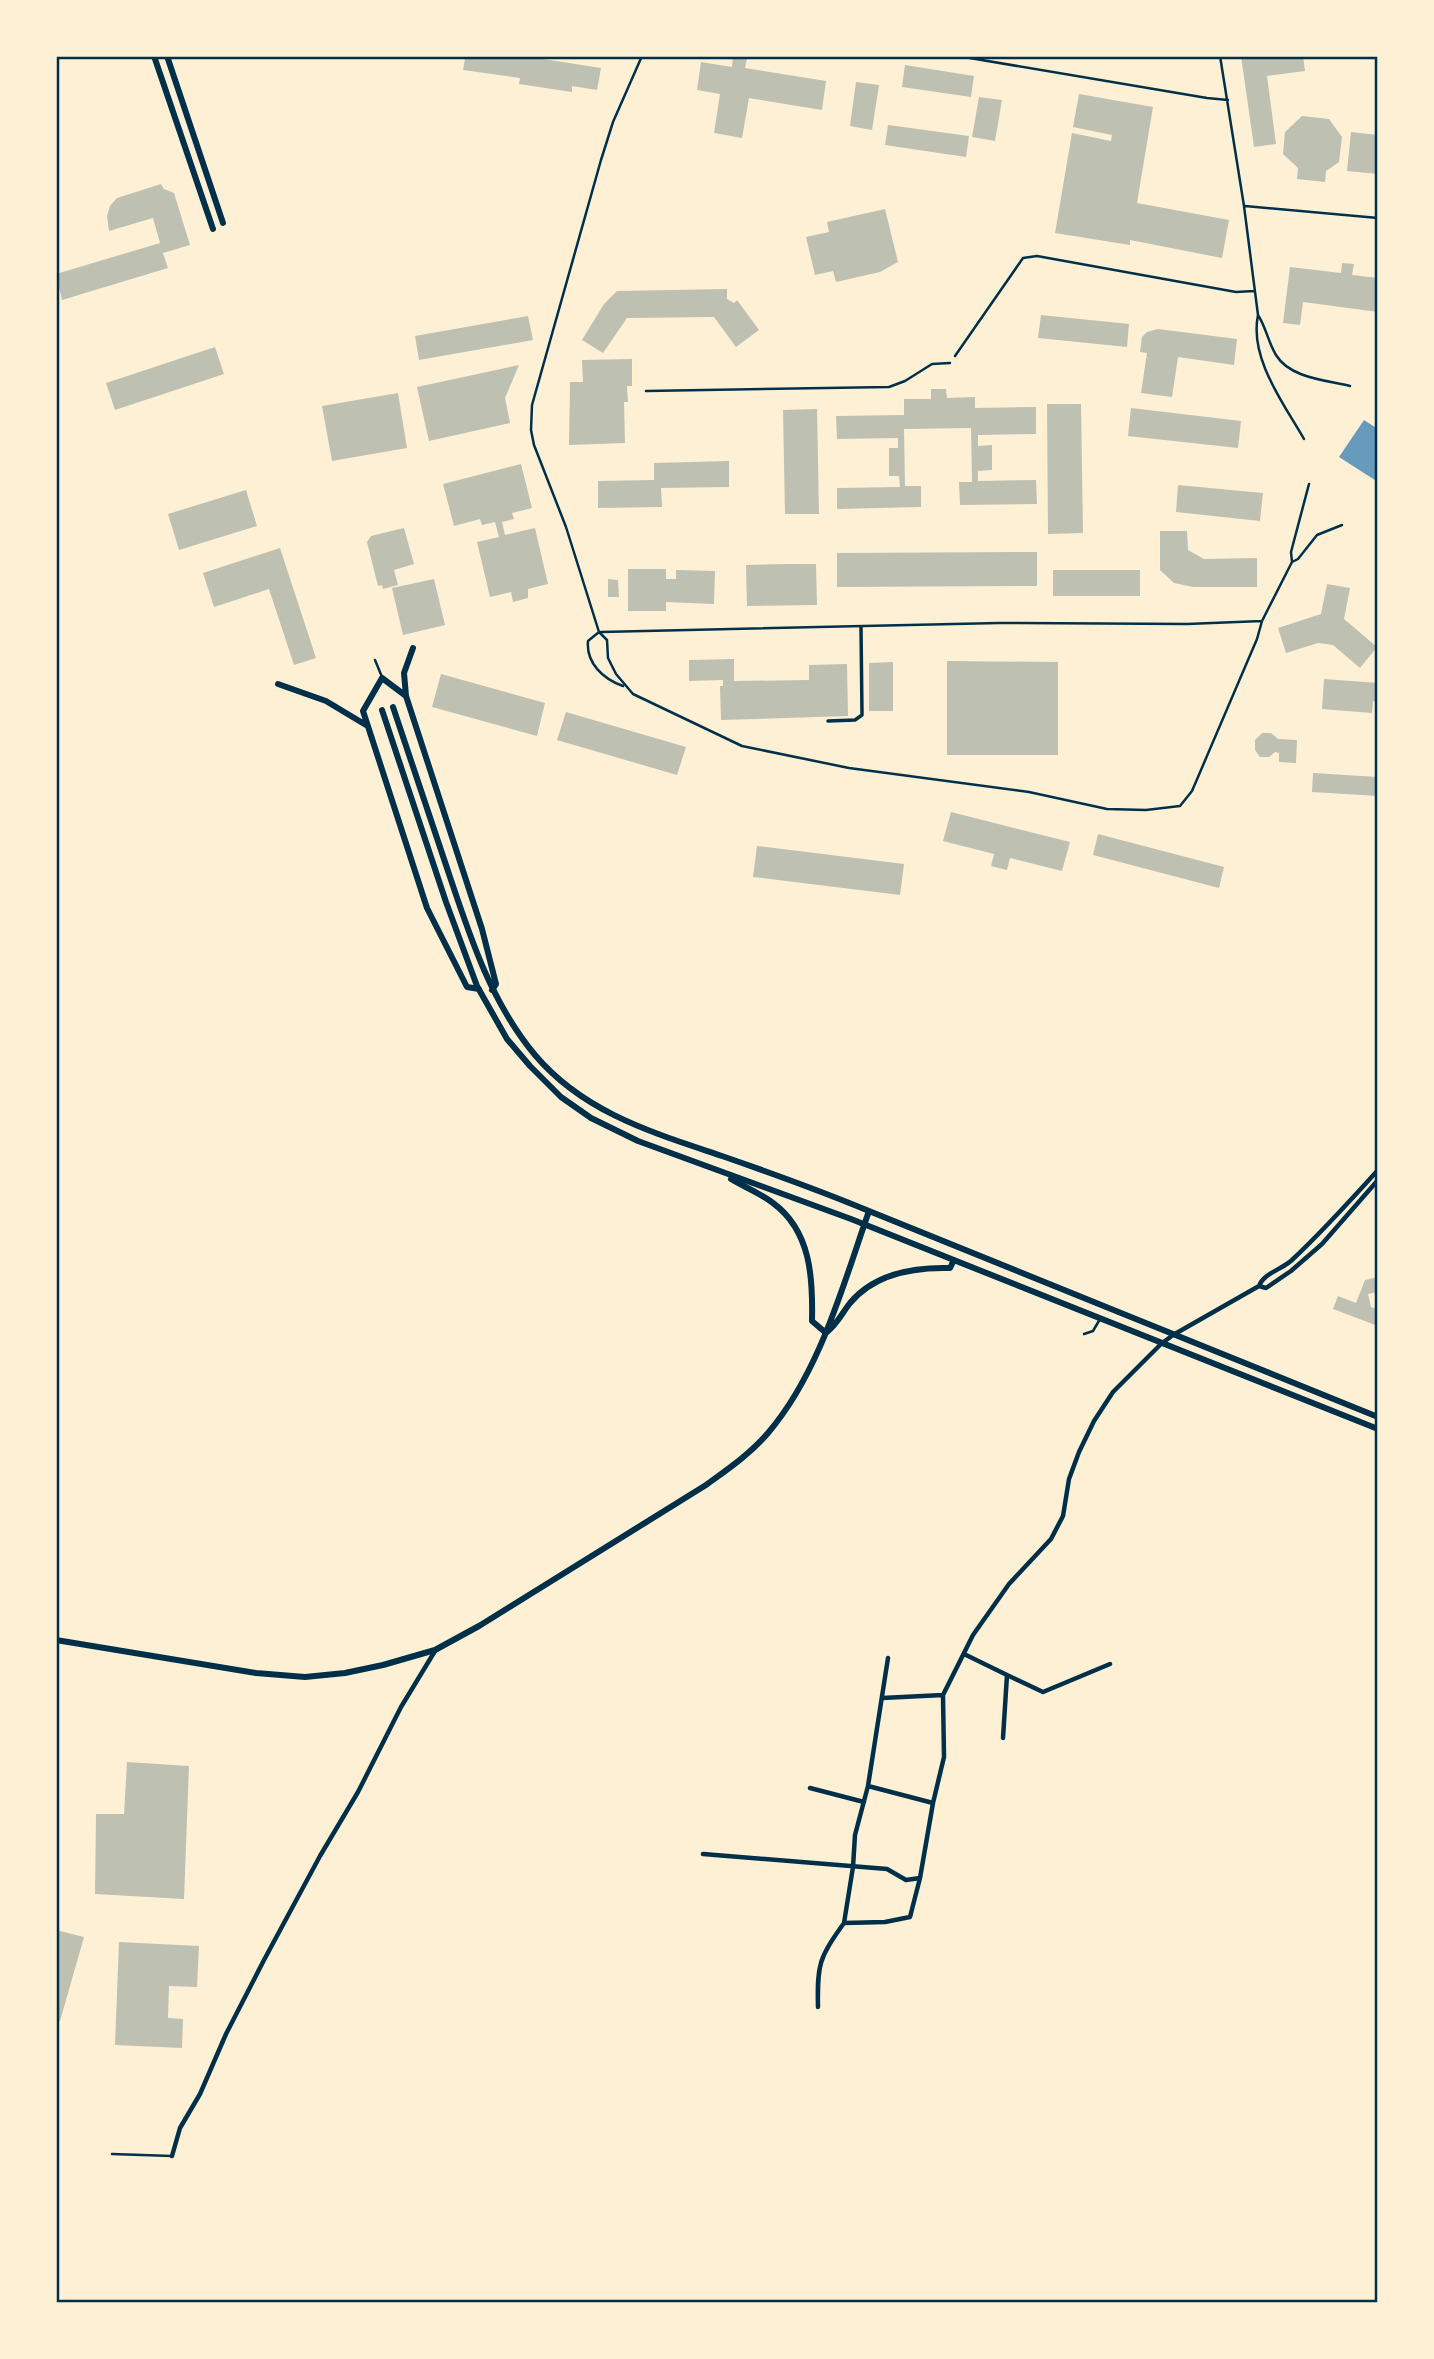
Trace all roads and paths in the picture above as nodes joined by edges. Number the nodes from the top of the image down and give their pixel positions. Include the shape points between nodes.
1 (154, 56) edge
2 (167, 56) edge
3 (642, 56) edge
4 (958, 56) edge
5 (1220, 56) edge
6 (1228, 100) junction
7 (1244, 206) junction
8 (1378, 218) edge
9 (223, 223) dead end
10 (213, 229) dead end
11 (1254, 291) junction
12 (1258, 314) junction
13 (955, 356) dead end
14 (950, 363) dead end
15 (1350, 386) dead end
16 (646, 391) dead end
17 (1304, 439) dead end
18 (1309, 484) dead end
19 (1342, 525) dead end
20 (1292, 562) junction
21 (1262, 621) junction
22 (861, 627) junction
23 (599, 632) junction
24 (413, 648) dead end
25 (375, 660) dead end
26 (382, 678) junction
27 (278, 684) dead end
28 (625, 687) junction
29 (406, 696) junction
30 (393, 707) dead end
31 (382, 710) dead end
32 (828, 721) dead end
33 (366, 725) junction
34 (480, 990) junction
35 (492, 990) junction
36 (1378, 1170) edge
37 (720, 1172) junction
38 (1378, 1180) edge
39 (869, 1211) junction
40 (864, 1225) junction
41 (954, 1260) junction
42 (1259, 1286) junction
43 (1100, 1319) junction
44 (826, 1333) junction
45 (1084, 1334) dead end
46 (1172, 1335) junction
47 (1161, 1344) junction
48 (1378, 1417) edge
49 (1378, 1429) edge
50 (56, 1640) edge
51 (435, 1650) junction
52 (964, 1654) junction
53 (888, 1658) dead end
54 (1110, 1664) dead end
55 (1007, 1675) junction
56 (943, 1695) junction
57 (882, 1698) junction
58 (1003, 1738) dead end
59 (868, 1786) junction
60 (810, 1788) dead end
61 (864, 1802) junction
62 (933, 1802) junction
63 (703, 1854) dead end
64 (853, 1867) junction
65 (920, 1878) junction
66 (844, 1923) junction
67 (818, 2007) dead end
68 (111, 2154) dead end
69 (172, 2156) joint

1 - 10 street
2 - 9 street
3 - 23 lane via 601,160 532,405 534,445
4 - 6 lane
5 - 6 lane
6 - 7 lane
7 - 8 lane
7 - 11 lane
11 - 12 lane
11 - 13 lane via 1236,292 1037,256 1023,258
12 - 15 lane via 1271,347 1286,366 1299,374
12 - 17 lane via 1256,325 1268,374
14 - 16 lane via 932,364 888,387
18 - 20 lane
19 - 20 lane via 1317,535
20 - 21 lane
21 - 22 lane
21 - 28 lane via 1192,791 1180,806 1146,810 1107,809 741,746
22 - 23 lane
22 - 32 street via 862,715 855,720
23 - 28 lane via 607,640 608,658
23 - 28 lane via 588,640 587,653 611,682
24 - 29 street via 404,673
25 - 26 lane
26 - 29 street
26 - 33 street via 363,711
27 - 33 street via 326,701
29 - 35 street via 482,929 496,984
30 - 35 street
31 - 34 street
33 - 34 street via 427,908 467,987
34 - 37 street via 508,1039 561,1097 611,1129
35 - 39 street via 538,1058 612,1116
36 - 42 street via 1318,1236
37 - 40 street
37 - 44 street via 788,1217 807,1248 812,1321
38 - 42 street via 1322,1244 1266,1288
39 - 40 street
39 - 46 street
40 - 41 street
40 - 44 street
41 - 43 street
41 - 44 street via 950,1268 903,1270 870,1286
42 - 46 street
43 - 45 lane via 1093,1331
43 - 47 street
44 - 51 street via 782,1414 734,1465
46 - 47 street
46 - 48 street
47 - 49 street
47 - 52 street via 1113,1392 1079,1452 1063,1517 1051,1539 1009,1584
50 - 51 street via 256,1674 305,1677 345,1674
51 - 69 street via 264,1960 180,2128
52 - 55 street
52 - 56 street
53 - 57 street
54 - 55 street via 1043,1692
55 - 58 street
56 - 57 street
56 - 62 street via 944,1757
57 - 59 street
59 - 61 street
59 - 62 street
60 - 61 street
61 - 64 street
62 - 65 street
63 - 64 street
64 - 65 street via 887,1869 906,1880
64 - 66 street
65 - 66 street via 910,1917
66 - 67 street via 825,1950 817,1973
68 - 69 lane

